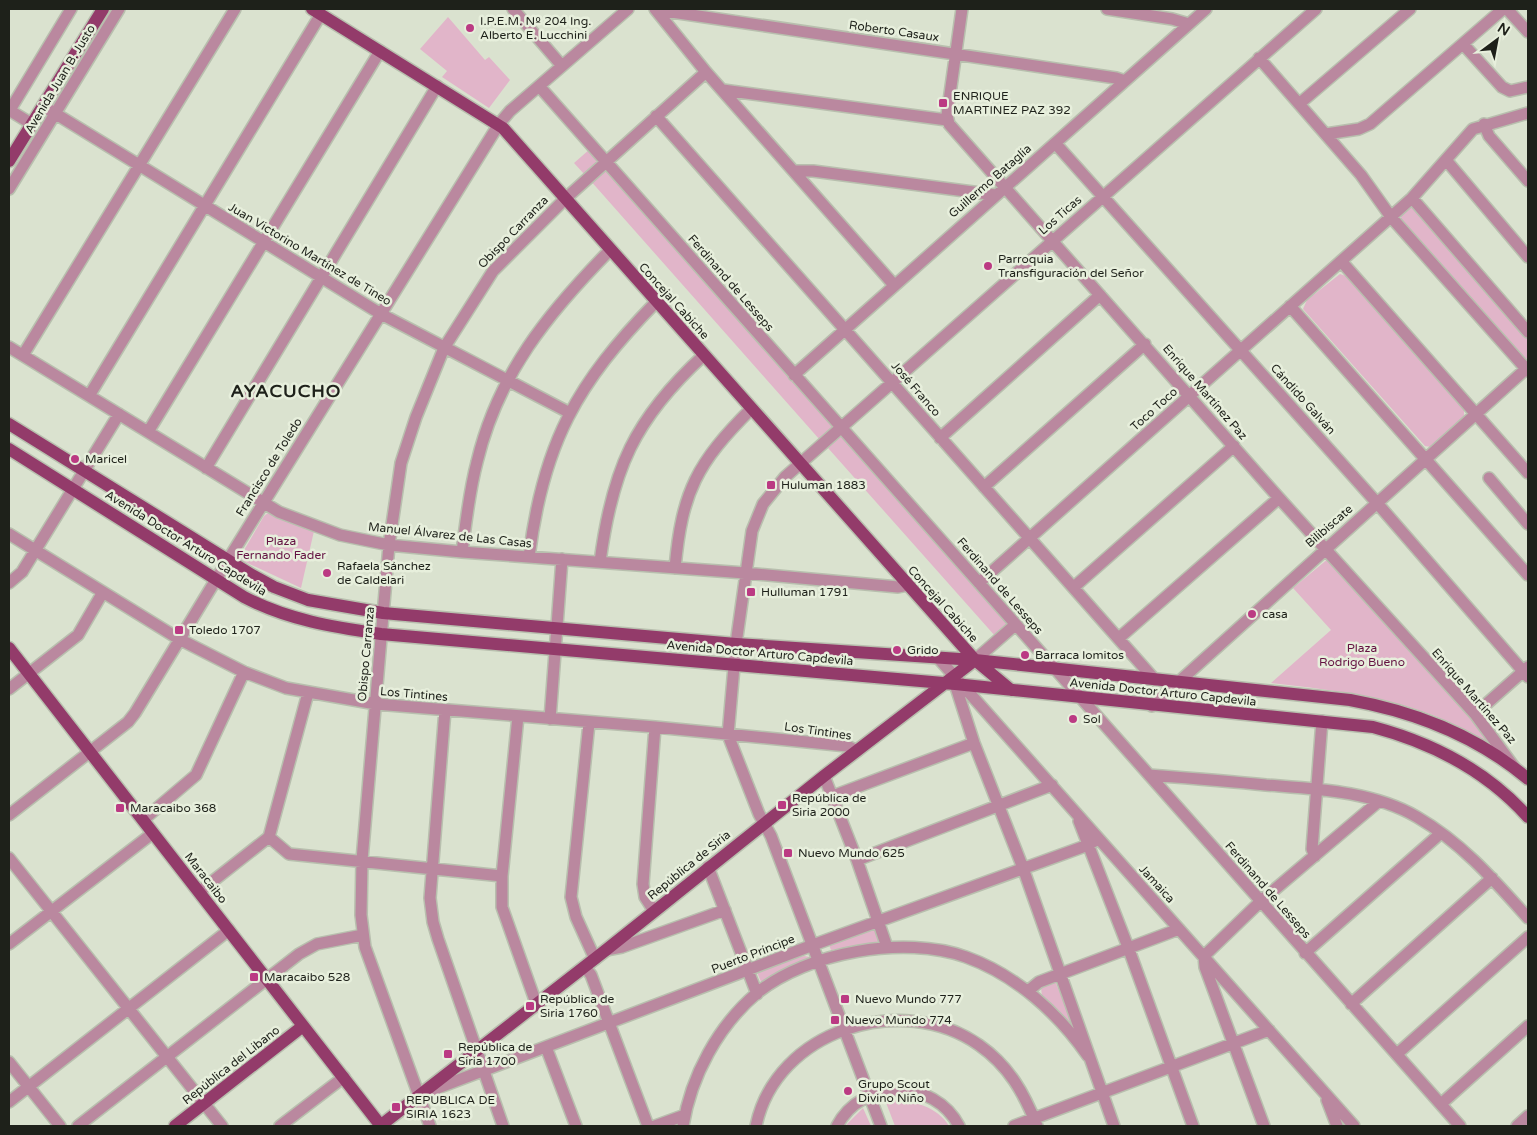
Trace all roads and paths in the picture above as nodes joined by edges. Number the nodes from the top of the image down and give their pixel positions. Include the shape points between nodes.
1 (71, 9) edge
2 (97, 9) edge
3 (103, 9) edge
4 (119, 9) edge
5 (235, 9) edge
6 (514, 9) edge
7 (628, 9) edge
8 (656, 9) edge
9 (962, 9) edge
10 (1107, 9) edge
11 (1206, 9) edge
12 (1316, 9) edge
13 (1410, 9) edge
14 (1503, 9) edge
15 (1507, 9) edge
16 (317, 12) edge
17 (1189, 24) junction
18 (1528, 32) edge
19 (1463, 44) junction
20 (380, 51) junction
21 (956, 54) junction
22 (1259, 58) junction
23 (562, 66) junction
24 (706, 72) junction
25 (1125, 81) junction
26 (437, 86) junction
27 (539, 86) junction
28 (1528, 87) edge
29 (723, 90) junction
30 (1299, 104) junction
31 (43, 106) junction
32 (10, 110) edge
33 (1528, 113) edge
34 (55, 114) junction
35 (656, 116) junction
36 (947, 120) junction
37 (27, 121) junction
38 (499, 124) junction
39 (1484, 124) junction
40 (1326, 134) junction
41 (1055, 142) junction
42 (9, 150) edge
43 (1446, 160) junction
44 (9, 161) edge
45 (605, 162) junction
46 (138, 165) junction
47 (795, 171) junction
48 (1528, 181) edge
49 (9, 189) edge
50 (1000, 191) junction
51 (1103, 196) junction
52 (1412, 198) junction
53 (565, 199) junction
54 (204, 206) junction
55 (1391, 217) junction
56 (1052, 240) junction
57 (263, 242) junction
58 (610, 250) junction
59 (1528, 257) edge
60 (1341, 261) junction
61 (322, 278) junction
62 (894, 285) junction
63 (1100, 295) junction
64 (656, 302) junction
65 (1290, 306) junction
66 (381, 314) junction
67 (845, 329) junction
68 (1528, 332) edge
69 (1145, 344) junction
70 (9, 347) edge
71 (444, 348) junction
72 (1240, 350) junction
73 (22, 355) junction
74 (704, 355) junction
75 (1528, 369) edge
76 (794, 375) junction
77 (507, 381) junction
78 (892, 383) junction
79 (1190, 395) junction
80 (88, 396) junction
81 (751, 409) junction
82 (570, 413) junction
83 (119, 414) junction
84 (1477, 415) junction
85 (9, 424) edge
86 (842, 429) junction
87 (148, 432) junction
88 (940, 438) junction
89 (1234, 446) junction
90 (9, 449) edge
91 (1426, 460) junction
92 (800, 464) junction
93 (206, 468) junction
94 (84, 471) junction
95 (1528, 473) edge
96 (1488, 478) dead end
97 (984, 487) junction
98 (73, 488) junction
99 (1279, 498) junction
100 (263, 503) junction
101 (1377, 503) junction
102 (1528, 524) edge
103 (9, 534) edge
104 (1030, 538) junction
105 (389, 545) junction
106 (1325, 548) junction
107 (35, 550) junction
108 (462, 552) junction
109 (529, 557) junction
110 (562, 559) junction
111 (227, 560) junction
112 (600, 562) junction
113 (675, 568) junction
114 (745, 572) junction
115 (1528, 575) edge
116 (216, 580) junction
117 (9, 583) edge
118 (979, 583) junction
119 (908, 585) junction
120 (1074, 587) junction
121 (103, 592) junction
122 (383, 613) junction
123 (1015, 625) junction
124 (557, 628) junction
125 (381, 634) junction
126 (1119, 638) junction
127 (179, 639) junction
128 (736, 644) junction
129 (9, 648) edge
130 (556, 649) junction
131 (940, 660) junction
132 (975, 660) junction
133 (734, 665) junction
134 (1056, 670) junction
135 (244, 672) junction
136 (1527, 672) edge
137 (29, 674) junction
138 (1155, 680) junction
139 (955, 682) junction
140 (1176, 682) junction
141 (9, 689) edge
142 (1013, 691) junction
143 (308, 693) junction
144 (1080, 698) junction
145 (376, 704) junction
146 (1152, 706) junction
147 (445, 710) junction
148 (1475, 714) junction
149 (518, 716) junction
150 (550, 719) junction
151 (1322, 721) junction
152 (588, 723) junction
153 (655, 727) junction
154 (728, 734) junction
155 (974, 743) junction
156 (857, 751) junction
157 (90, 752) junction
158 (1515, 769) junction
159 (1149, 775) junction
160 (824, 776) junction
161 (1528, 780) edge
162 (1052, 785) junction
163 (1316, 789) junction
164 (833, 796) junction
165 (1378, 802) junction
166 (999, 806) junction
167 (1076, 812) junction
168 (9, 815) edge
169 (1528, 817) edge
170 (143, 820) junction
171 (764, 823) junction
172 (153, 833) junction
173 (1442, 833) junction
174 (269, 837) junction
175 (1098, 839) junction
176 (1088, 845) junction
177 (1315, 856) junction
178 (9, 858) edge
179 (362, 860) junction
180 (857, 860) junction
181 (431, 867) junction
182 (708, 867) junction
183 (1023, 868) junction
184 (502, 876) junction
185 (1492, 878) junction
186 (199, 892) junction
187 (1260, 902) junction
188 (725, 910) junction
189 (654, 911) junction
190 (52, 912) junction
191 (1528, 918) edge
192 (879, 921) junction
193 (1180, 929) junction
194 (229, 930) junction
195 (363, 934) junction
196 (1528, 937) edge
197 (9, 944) edge
198 (813, 945) junction
199 (887, 947) junction
200 (1128, 947) junction
201 (606, 950) junction
202 (1305, 953) junction
203 (1204, 956) junction
204 (819, 962) junction
205 (590, 963) junction
206 (748, 970) junction
207 (1060, 973) junction
208 (267, 979) junction
209 (1028, 991) junction
210 (757, 994) junction
211 (536, 1003) junction
212 (1351, 1004) junction
213 (128, 1009) junction
214 (609, 1024) junction
215 (304, 1026) junction
216 (1528, 1026) edge
217 (845, 1029) junction
218 (1269, 1030) junction
219 (1234, 1044) junction
220 (546, 1047) junction
221 (476, 1050) junction
222 (1397, 1054) junction
223 (1088, 1056) junction
224 (167, 1057) junction
225 (9, 1062) edge
226 (1170, 1067) junction
227 (482, 1071) junction
228 (344, 1077) junction
229 (28, 1087) junction
230 (1101, 1092) junction
231 (1324, 1093) junction
232 (418, 1095) junction
233 (868, 1095) junction
234 (9, 1102) edge
235 (204, 1104) junction
236 (1441, 1104) junction
237 (1528, 1116) edge
238 (684, 1121) edge
239 (1036, 1123) edge
240 (60, 1126) edge
241 (78, 1126) edge
242 (176, 1126) edge
243 (222, 1126) edge
244 (280, 1126) edge
245 (380, 1126) edge
246 (430, 1126) edge
247 (503, 1126) edge
248 (576, 1126) edge
249 (648, 1126) edge
250 (656, 1126) edge
251 (756, 1126) edge
252 (838, 1126) edge
253 (881, 1126) edge
254 (959, 1126) edge
255 (1014, 1126) edge
256 (1114, 1126) edge
257 (1193, 1126) edge
258 (1264, 1126) edge
259 (1337, 1126) edge
260 (1354, 1126) edge
261 (1460, 1126) edge
262 (1517, 1126) edge

1 - 32 street
2 - 37 main road, Avenida Juan B. Justo
3 - 31 main road, Avenida Juan B. Justo
4 - 34 street, Avenida Juan B. Justo
5 - 46 street
6 - 23 street
7 - 23 street, Francisco de Toledo
8 - 21 street, Roberto Casaux
8 - 24 street
9 - 21 street
10 - 17 street
11 - 17 street, Guillermo Bataglia
12 - 22 street, Los Ticas
13 - 30 street
14 - 19 street
15 - 18 street
16 - 20 main road, Concejal Cabiche
16 - 54 street
17 - 25 street, Guillermo Bataglia
19 - 28 street via 1502,87 1510,91
19 - 40 street via 1366,127
20 - 26 main road, Concejal Cabiche
20 - 57 street
21 - 25 street, Roberto Casaux
21 - 36 street
22 - 30 street
22 - 51 street, Los Ticas
23 - 27 street, Francisco de Toledo
24 - 29 street
24 - 35 street, Obispo Carranza
25 - 41 street, Guillermo Bataglia
26 - 38 main road, Concejal Cabiche
26 - 61 street
27 - 38 street, Francisco de Toledo
27 - 45 street, Ferdinand de Lesseps
29 - 36 street
29 - 47 street
30 - 40 street
31 - 34 street, Juan Victorino Martínez de Tineo
31 - 44 main road, Avenida Juan B. Justo
32 - 37 street
33 - 39 street
34 - 46 street, Juan Victorino Martínez de Tineo
34 - 49 street, Avenida Juan B. Justo
35 - 45 street, Obispo Carranza
35 - 67 street, José Franco
36 - 50 street, Enrique Martínez Paz
37 - 42 main road, Avenida Juan B. Justo
38 - 53 main road, Concejal Cabiche
38 - 66 street, Francisco de Toledo
39 - 43 street, Toco Toco via 1468,133
39 - 48 street via 1489,136
40 - 55 street via 1366,180
41 - 50 street, Guillermo Bataglia
41 - 51 street, Cándido Galván
43 - 52 street, Toco Toco
43 - 59 street
45 - 53 street, Obispo Carranza
45 - 76 street, Ferdinand de Lesseps
46 - 54 street, Juan Victorino Martínez de Tineo
46 - 73 street
47 - 50 street
47 - 62 street
50 - 56 street, Enrique Martínez Paz
50 - 62 street, Guillermo Bataglia
51 - 56 street, Los Ticas
51 - 72 street, Cándido Galván
52 - 55 street, Toco Toco
52 - 68 street
53 - 58 main road, Concejal Cabiche
53 - 71 street, Obispo Carranza via 493,271
54 - 57 street, Juan Victorino Martínez de Tineo
54 - 80 street
55 - 60 street, Toco Toco
55 - 75 street
56 - 63 street, Enrique Martínez Paz
56 - 78 street, Los Ticas
57 - 61 street, Juan Victorino Martínez de Tineo
57 - 87 street
58 - 64 main road, Concejal Cabiche
58 - 77 street via 549,315
60 - 65 street, Toco Toco
60 - 84 street
61 - 66 street, Juan Victorino Martínez de Tineo
61 - 93 street
62 - 67 street, Guillermo Bataglia
63 - 69 street, Enrique Martínez Paz
63 - 88 street
64 - 74 main road, Concejal Cabiche
64 - 82 street via 605,357
65 - 72 street, Toco Toco
65 - 91 street
66 - 71 street, Juan Victorino Martínez de Tineo
66 - 100 street, Francisco de Toledo
67 - 76 street, Guillermo Bataglia
67 - 78 street, José Franco
69 - 79 street, Enrique Martínez Paz
69 - 97 street
70 - 73 street, Manuel Álvarez de Las Casas
71 - 77 street, Juan Victorino Martínez de Tineo
71 - 105 street, Obispo Carranza via 405,447 397,478
72 - 79 street, Toco Toco
72 - 101 street, Cándido Galván
73 - 80 street, Manuel Álvarez de Las Casas
74 - 81 main road, Concejal Cabiche
74 - 112 street via 661,399 630,449 610,501
75 - 84 street, Bilibiscate
76 - 86 street, Ferdinand de Lesseps
77 - 82 street, Juan Victorino Martínez de Tineo
77 - 108 street via 477,462
78 - 86 street, Los Ticas
78 - 88 street, José Franco
79 - 89 street, Enrique Martínez Paz
79 - 104 street, Toco Toco
80 - 83 street, Manuel Álvarez de Las Casas
81 - 92 main road, Concejal Cabiche
81 - 113 street via 708,457 689,491 680,522
82 - 109 street via 542,480
83 - 87 street, Manuel Álvarez de Las Casas
83 - 94 street
84 - 91 street, Bilibiscate
84 - 95 street
85 - 94 main road, Avenida Doctor Arturo Capdevila
86 - 92 street, Los Ticas
86 - 118 street, Ferdinand de Lesseps
87 - 93 street, Manuel Álvarez de Las Casas
88 - 97 street, José Franco
89 - 99 street, Enrique Martínez Paz
89 - 120 street
90 - 98 main road, Avenida Doctor Arturo Capdevila
91 - 101 street, Bilibiscate
91 - 115 street
92 - 114 street, Los Ticas via 776,486 764,504 752,530
92 - 119 main road, Concejal Cabiche
93 - 100 street, Manuel Álvarez de Las Casas
94 - 98 street
94 - 111 main road, Avenida Doctor Arturo Capdevila
96 - 102 street
97 - 104 street, José Franco
98 - 107 street
98 - 116 main road, Avenida Doctor Arturo Capdevila
99 - 106 street, Enrique Martínez Paz
99 - 126 street
100 - 105 street, Manuel Álvarez de Las Casas via 317,529
100 - 111 street, Francisco de Toledo
101 - 106 street, Bilibiscate
101 - 136 street, Cándido Galván
103 - 107 street, Los Tintines
104 - 118 street, Toco Toco
104 - 120 street, José Franco
105 - 108 street, Manuel Álvarez de Las Casas
105 - 122 street, Obispo Carranza
106 - 140 street, Bilibiscate
106 - 148 street, Enrique Martínez Paz
107 - 117 street via 22,572
107 - 121 street, Los Tintines
108 - 109 street, Manuel Álvarez de Las Casas
109 - 110 street, Manuel Álvarez de Las Casas
110 - 112 street, Manuel Álvarez de Las Casas
110 - 124 street
111 - 116 street, Francisco de Toledo
111 - 122 main road, Avenida Doctor Arturo Capdevila via 274,587 308,600
112 - 113 street, Manuel Álvarez de Las Casas
113 - 114 street, Manuel Álvarez de Las Casas
114 - 119 street, Manuel Álvarez de Las Casas via 898,587
114 - 128 street, Los Ticas
116 - 125 main road, Avenida Doctor Arturo Capdevila via 281,614 307,622
116 - 127 street, Francisco de Toledo
118 - 123 street, Ferdinand de Lesseps
119 - 132 main road, Concejal Cabiche
120 - 126 street, José Franco
121 - 127 street, Los Tintines
121 - 137 street via 78,635
122 - 124 main road, Avenida Doctor Arturo Capdevila
122 - 125 street, Obispo Carranza
123 - 132 street, República de Siria
123 - 134 street, Ferdinand de Lesseps
124 - 128 main road, Avenida Doctor Arturo Capdevila
124 - 130 street
125 - 130 main road, Avenida Doctor Arturo Capdevila
125 - 145 street, Obispo Carranza
126 - 138 street, José Franco
127 - 135 street, Los Tintines
127 - 157 street, Francisco de Toledo via 128,722
128 - 131 main road, Avenida Doctor Arturo Capdevila
128 - 133 street, Los Ticas
129 - 137 main road, Maracaibo
130 - 133 main road, Avenida Doctor Arturo Capdevila
130 - 150 street
131 - 132 main road, Avenida Doctor Arturo Capdevila
131 - 139 street, Jamaica
132 - 134 main road, Avenida Doctor Arturo Capdevila
132 - 139 main road, República de Siria
132 - 142 main road, Concejal Cabiche
133 - 139 main road, Avenida Doctor Arturo Capdevila
133 - 154 street, Los Ticas
134 - 138 main road, Avenida Doctor Arturo Capdevila
134 - 144 street, Ferdinand de Lesseps
135 - 143 street, Los Tintines
135 - 170 street via 196,775
136 - 148 street
137 - 141 street
137 - 157 main road, Maracaibo
138 - 140 main road, Avenida Doctor Arturo Capdevila
139 - 142 main road, Avenida Doctor Arturo Capdevila
139 - 155 street
139 - 156 main road, República de Siria
139 - 162 street, Jamaica
140 - 146 street, Bilibiscate
140 - 158 main road, Avenida Doctor Arturo Capdevila via 1350,700 1407,713 1477,744
142 - 144 main road, Avenida Doctor Arturo Capdevila
143 - 145 street, Los Tintines
143 - 174 street
144 - 146 main road, Avenida Doctor Arturo Capdevila
144 - 159 street, Ferdinand de Lesseps
145 - 147 street, Los Tintines
145 - 179 street, Obispo Carranza
146 - 151 main road, Avenida Doctor Arturo Capdevila
147 - 149 street, Los Tintines
147 - 181 street
148 - 158 street, Enrique Martínez Paz
149 - 150 street, Los Tintines
149 - 184 street
150 - 152 street, Los Tintines
151 - 163 street
151 - 169 main road, Avenida Doctor Arturo Capdevila via 1372,727 1438,749 1492,783
152 - 153 street, Los Tintines
152 - 205 street via 571,897
153 - 154 street, Los Tintines
153 - 189 street via 643,884 645,897
154 - 156 street, Los Tintines via 848,746
154 - 171 street
155 - 164 street
155 - 166 street
156 - 160 main road, República de Siria
157 - 168 street, Francisco de Toledo
157 - 170 main road, Maracaibo
158 - 161 main road, Avenida Doctor Arturo Capdevila
159 - 163 street
159 - 187 street, Ferdinand de Lesseps
160 - 164 street
160 - 171 main road, República de Siria
162 - 166 street
162 - 167 street, Jamaica
163 - 165 street
163 - 177 street via 1312,849
164 - 180 street
165 - 173 street via 1402,810
165 - 177 street
166 - 180 street
166 - 183 street
167 - 175 street, Jamaica
167 - 176 street
170 - 172 main road, Maracaibo
171 - 182 main road, República de Siria
171 - 198 street
172 - 186 main road, Maracaibo
172 - 190 street
173 - 185 street
173 - 202 street
174 - 179 street via 289,854
174 - 186 street
175 - 176 street, Puerto Príncipe
175 - 193 street, Jamaica
176 - 183 street, Puerto Príncipe
176 - 200 street
177 - 187 street
178 - 190 street
179 - 181 street
179 - 195 street, Obispo Carranza
180 - 192 street
181 - 184 street
181 - 221 street via 433,922
182 - 188 street
182 - 189 main road, República de Siria
183 - 192 street, Puerto Príncipe
183 - 207 street
184 - 211 street via 504,917
185 - 191 street
185 - 212 street
186 - 194 main road, Maracaibo
187 - 202 street, Ferdinand de Lesseps
187 - 203 street
188 - 201 street
188 - 206 street
189 - 201 main road, República de Siria
190 - 197 street
190 - 213 street
192 - 198 street, Puerto Príncipe
192 - 199 street
193 - 200 street
193 - 203 street, Jamaica
194 - 208 main road, Maracaibo
194 - 213 street
195 - 208 street via 326,941 309,948
195 - 232 street, Obispo Carranza via 374,974
196 - 222 street
198 - 204 street
198 - 206 street, Puerto Príncipe
199 - 204 street via 866,949
199 - 209 street via 916,948 966,957
200 - 207 street
200 - 226 street
201 - 205 main road, República de Siria
202 - 212 street, Ferdinand de Lesseps
203 - 218 street, Jamaica
203 - 219 street via 1205,967
204 - 210 street via 773,982
204 - 217 street
205 - 211 main road, República de Siria
205 - 214 street via 591,975
206 - 210 street
206 - 214 street, Puerto Príncipe
207 - 209 street via 1034,984
207 - 223 street
208 - 215 main road, Maracaibo
208 - 224 street
209 - 223 street via 1066,1027
210 - 238 street via 727,1026 712,1048 699,1071
211 - 221 main road, República de Siria
212 - 222 street, Ferdinand de Lesseps
213 - 224 street
213 - 229 street
214 - 220 street, Puerto Príncipe
214 - 249 street
215 - 228 main road, Maracaibo
215 - 235 main road, República del Libano
216 - 236 street
217 - 233 street
217 - 239 street via 875,1021 898,1020 921,1022 956,1033 978,1044 1012,1075
217 - 251 street via 804,1052 784,1070 763,1104
218 - 219 street
218 - 231 street, Jamaica
219 - 226 street
219 - 258 street
220 - 227 street, Puerto Príncipe
220 - 248 street
221 - 227 street
221 - 232 main road, República de Siria
222 - 236 street, Ferdinand de Lesseps
223 - 230 street
224 - 235 street
224 - 241 street
225 - 229 street
226 - 230 street
226 - 257 street
227 - 232 street, Puerto Príncipe
227 - 247 street
228 - 244 street
228 - 245 main road, Maracaibo
229 - 234 street
229 - 240 street
230 - 239 street
230 - 256 street
231 - 259 street
231 - 260 street, Jamaica
232 - 245 main road, República de Siria
232 - 246 street, Obispo Carranza
233 - 252 street via 849,1111
233 - 253 street
233 - 254 street via 892,1089 923,1094 948,1110
235 - 242 main road, República del Libano
235 - 243 street
236 - 261 street, Ferdinand de Lesseps
237 - 262 street
238 - 250 street
239 - 255 street

